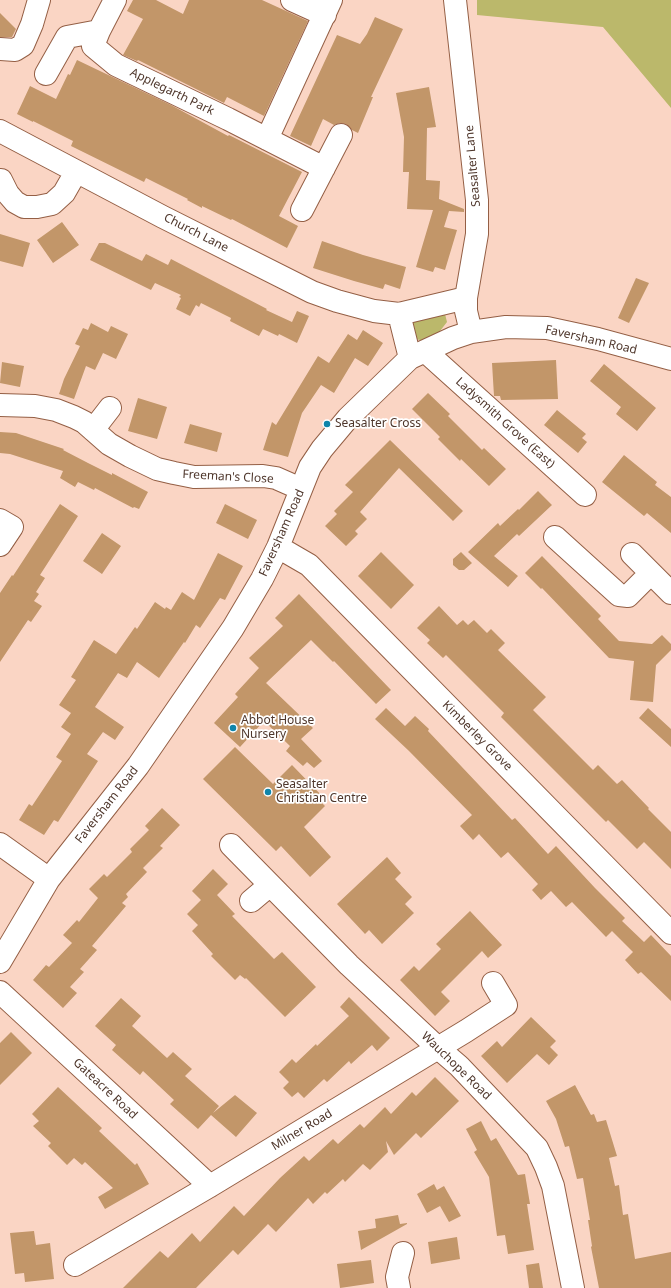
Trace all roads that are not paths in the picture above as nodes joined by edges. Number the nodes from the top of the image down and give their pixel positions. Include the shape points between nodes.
1 (39, 0) edge
2 (115, 0) edge
3 (292, 0) edge
4 (455, 0) edge
5 (328, 8) edge
6 (99, 31) junction
7 (0, 49) edge
8 (46, 74) dead end
9 (0, 132) edge
10 (341, 135) dead end
11 (267, 139) junction
12 (324, 168) junction
13 (76, 172) junction
14 (1, 180) edge
15 (302, 210) dead end
16 (466, 298) junction
17 (399, 314) junction
18 (471, 332) junction
19 (418, 355) junction
20 (671, 359) edge
21 (0, 405) edge
22 (110, 408) dead end
23 (93, 430) junction
24 (301, 489) junction
25 (585, 495) dead end
26 (0, 520) edge
27 (555, 537) dead end
28 (0, 545) edge
29 (278, 546) junction
30 (632, 554) dead end
31 (651, 573) junction
32 (671, 593) edge
33 (0, 844) edge
34 (231, 845) dead end
35 (49, 879) junction
36 (270, 885) junction
37 (251, 901) dead end
38 (671, 933) edge
39 (0, 962) edge
40 (493, 983) dead end
41 (0, 992) edge
42 (438, 1048) junction
43 (210, 1186) junction
44 (403, 1253) dead end
45 (75, 1265) dead end
46 (399, 1288) edge
47 (573, 1288) edge

1 - 7 street via 23,45 15,50
2 - 6 street, Applegarth Park
3 - 5 street
4 - 16 street, Seasalter Lane via 477,200 477,234
5 - 11 street
6 - 8 street via 67,37
6 - 11 street, Applegarth Park via 93,46 116,65
9 - 13 street, Church Lane
10 - 12 street
11 - 12 street, Applegarth Park
12 - 15 street
13 - 14 street via 64,193 52,204 37,207 24,207 16,202 8,194
13 - 17 street, Church Lane via 312,292 374,311
16 - 17 street
16 - 18 street, Seasalter Lane
17 - 19 street
18 - 19 street, Faversham Road
18 - 20 street, Faversham Road via 506,327 546,328
19 - 24 street, Faversham Road via 348,418 310,467
19 - 25 street, Ladysmith Grove (East)
21 - 23 street, Freeman's Close via 35,406 56,410 84,422
22 - 23 street
23 - 24 street, Freeman's Close via 109,444 130,456 174,474 194,477 263,476 276,478
24 - 29 street, Faversham Road
26 - 28 street via 12,527
27 - 31 street via 619,595 628,596
29 - 35 street, Faversham Road via 262,579 219,649 138,766
29 - 38 street, Kimberley Grove via 309,565
30 - 31 street
31 - 32 street
33 - 35 street
34 - 36 street, Wauchope Road
35 - 39 street, Faversham Road
36 - 37 street
36 - 42 street, Wauchope Road via 349,965
40 - 42 street, Milner Road via 506,1005
41 - 43 street, Gateacre Road
42 - 43 street, Milner Road
42 - 47 street, Wauchope Road via 459,1066 537,1148 553,1186
43 - 45 street, Milner Road
44 - 46 street via 397,1277

